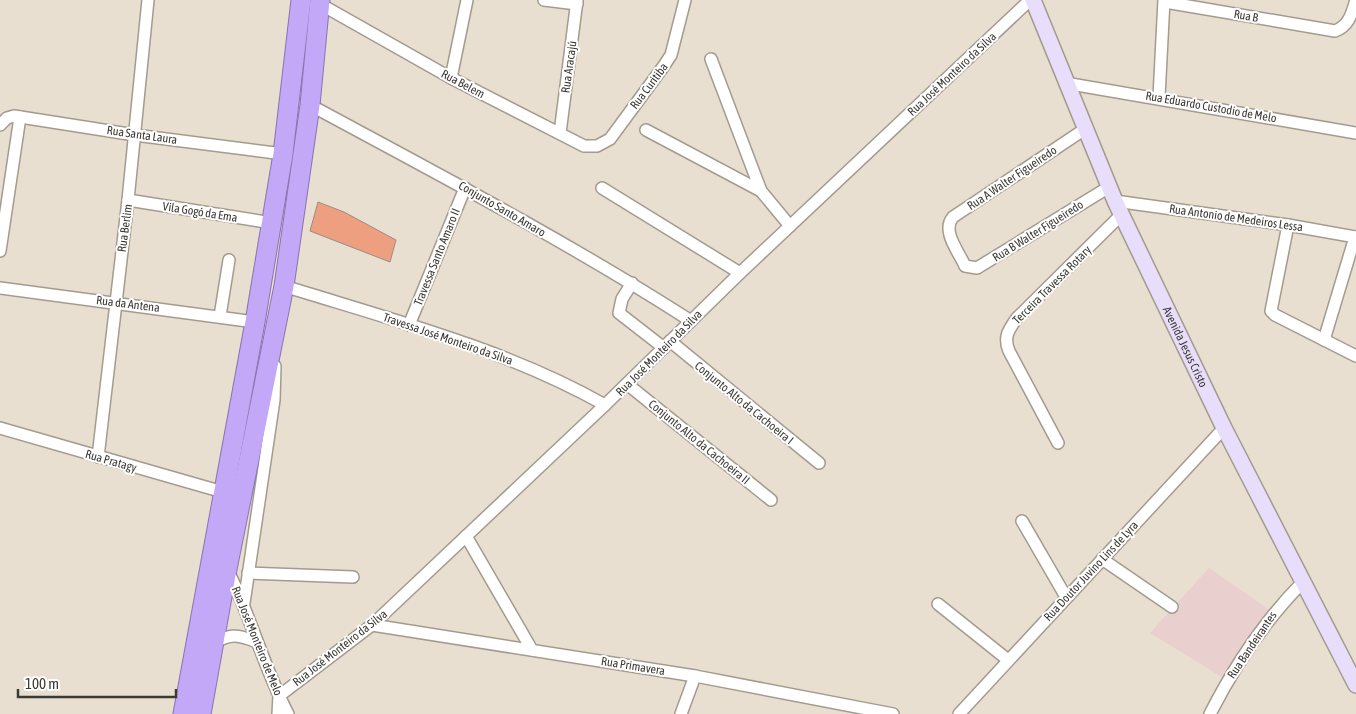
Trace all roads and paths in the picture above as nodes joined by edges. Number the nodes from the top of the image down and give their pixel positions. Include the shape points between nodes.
1 (148, 0) edge
2 (301, 0) edge
3 (467, 0) edge
4 (544, 0) edge
5 (685, 0) edge
6 (1032, 0) edge
7 (1356, 0) edge
8 (1164, 1) edge
9 (320, 2) edge
10 (577, 2) edge
11 (711, 59) dead end
12 (451, 78) junction
13 (1065, 83) junction
14 (1160, 97) junction
15 (310, 105) junction
16 (20, 117) junction
17 (2, 124) edge
18 (1085, 129) junction
19 (646, 130) dead end
20 (560, 133) junction
21 (1356, 133) edge
22 (135, 135) junction
23 (610, 139) joint
24 (283, 154) junction
25 (465, 188) junction
26 (602, 188) dead end
27 (760, 192) junction
28 (1112, 194) junction
29 (128, 200) junction
30 (1122, 215) junction
31 (272, 223) junction
32 (1288, 225) junction
33 (790, 226) junction
34 (1356, 237) edge
35 (0, 252) edge
36 (229, 260) dead end
37 (966, 266) joint
38 (740, 273) junction
39 (632, 283) junction
40 (284, 286) junction
41 (0, 288) edge
42 (114, 303) junction
43 (220, 316) junction
44 (691, 321) junction
45 (256, 322) junction
46 (409, 325) junction
47 (1324, 340) junction
48 (272, 344) junction
49 (667, 345) junction
50 (1356, 356) edge
51 (627, 384) junction
52 (605, 405) junction
53 (0, 428) edge
54 (1224, 428) junction
55 (1058, 443) dead end
56 (98, 456) junction
57 (819, 463) dead end
58 (224, 492) junction
59 (771, 500) dead end
60 (1022, 521) dead end
61 (466, 536) junction
62 (1102, 559) junction
63 (227, 568) junction
64 (248, 573) junction
65 (353, 577) dead end
66 (1303, 582) junction
67 (1066, 598) junction
68 (244, 603) junction
69 (938, 604) dead end
70 (1172, 607) dead end
71 (372, 625) junction
72 (257, 642) junction
73 (214, 643) junction
74 (532, 650) junction
75 (1008, 660) junction
76 (695, 676) junction
77 (1356, 685) edge
78 (279, 696) junction
79 (183, 714) edge
80 (201, 714) edge
81 (278, 714) edge
82 (288, 714) edge
83 (681, 714) edge
84 (893, 714) edge
85 (958, 714) edge
86 (1210, 714) edge

1 - 22 street, Rua Berlim
2 - 24 highway
3 - 12 street
4 - 10 street
5 - 23 street, Rua Curitiba via 671,54
6 - 13 main road, Avenida Jesus Cristo
6 - 33 street, Rua José Monteiro da Silva
7 - 8 street, Rua B via 1342,28 1328,30
8 - 14 street
9 - 12 street, Rua Belem
9 - 15 highway
10 - 20 street, Rua Aracajú
11 - 27 street
12 - 20 street, Rua Belem
13 - 14 street, Rua Eduardo Custodio de Melo
13 - 18 main road, Avenida Jesus Cristo
14 - 21 street, Rua Eduardo Custodio de Melo
15 - 25 street, Conjunto Santo Amaro
15 - 40 highway
16 - 17 street, Rua Santa Laura via 10,116
16 - 22 street, Rua Santa Laura
16 - 35 street
18 - 28 main road, Avenida Jesus Cristo
18 - 37 street, Rua A Walter Figueiredo via 953,217 948,223 948,232
19 - 27 street
20 - 23 street, Rua Belem via 592,147
22 - 24 street, Rua Santa Laura
22 - 29 street, Rua Berlim
24 - 31 highway
25 - 39 street, Conjunto Santo Amaro
25 - 46 street, Travessa Santo Amaro II
26 - 38 street
27 - 33 street
28 - 30 main road, Avenida Jesus Cristo
28 - 32 street, Rua Antonio de Medeiros Lessa
28 - 37 street, Rua B Walter Figueiredo via 977,268
29 - 31 street, Vila Gogó da Ema
29 - 42 street, Rua Berlim
30 - 54 main road, Avenida Jesus Cristo
30 - 55 street, Terceira Travessa Rotary via 1017,318 1007,333 1009,351
31 - 45 highway
32 - 34 street, Rua Antonio de Medeiros Lessa
32 - 47 street via 1270,308 1275,316
33 - 38 street, Rua José Monteiro da Silva
34 - 47 street
36 - 43 street
38 - 44 street, Rua José Monteiro da Silva
39 - 44 street, Conjunto Santo Amaro
39 - 49 street, Conjunto Alto da Cachoeira I via 622,299 619,313
40 - 46 street, Travessa José Monteiro da Silva
40 - 48 highway
41 - 42 street, Rua da Antena
42 - 43 street, Rua da Antena
42 - 56 street, Rua Berlim
43 - 45 street, Rua da Antena
44 - 49 street, Rua José Monteiro da Silva
45 - 58 highway
46 - 52 street, Travessa José Monteiro da Silva via 542,372
47 - 50 street
48 - 63 highway
48 - 64 street via 274,400
49 - 51 street, Rua José Monteiro da Silva
49 - 57 street, Conjunto Alto da Cachoeira I
51 - 52 street, Rua José Monteiro da Silva
51 - 59 street, Conjunto Alto da Cachoeira II
52 - 61 street, Rua José Monteiro da Silva
53 - 56 street, Rua Pratagy
54 - 62 street, Rua Doutor Juvino Lins de Lyra
54 - 66 main road, Avenida Jesus Cristo
56 - 58 street, Rua Pratagy
58 - 79 highway
60 - 67 street
61 - 71 street, Rua José Monteiro da Silva
61 - 74 street
62 - 67 street, Rua Doutor Juvino Lins de Lyra
62 - 70 street
63 - 68 street, Rua José Monteiro de Melo
63 - 73 highway
64 - 65 street
64 - 68 street
66 - 77 main road, Avenida Jesus Cristo
66 - 86 street, Rua Bandeirantes via 1265,623 1238,662
67 - 75 street, Rua Doutor Juvino Lins de Lyra
68 - 72 street, Rua José Monteiro de Melo
69 - 75 street
71 - 74 street, Rua Primavera
71 - 78 street, Rua José Monteiro da Silva
72 - 73 street via 235,634
72 - 78 street, Rua José Monteiro de Melo
73 - 80 highway
74 - 76 street, Rua Primavera
75 - 85 street, Rua Doutor Juvino Lins de Lyra
76 - 83 street
76 - 84 street, Rua Primavera
78 - 81 street
78 - 82 street, Rua José Monteiro de Melo

